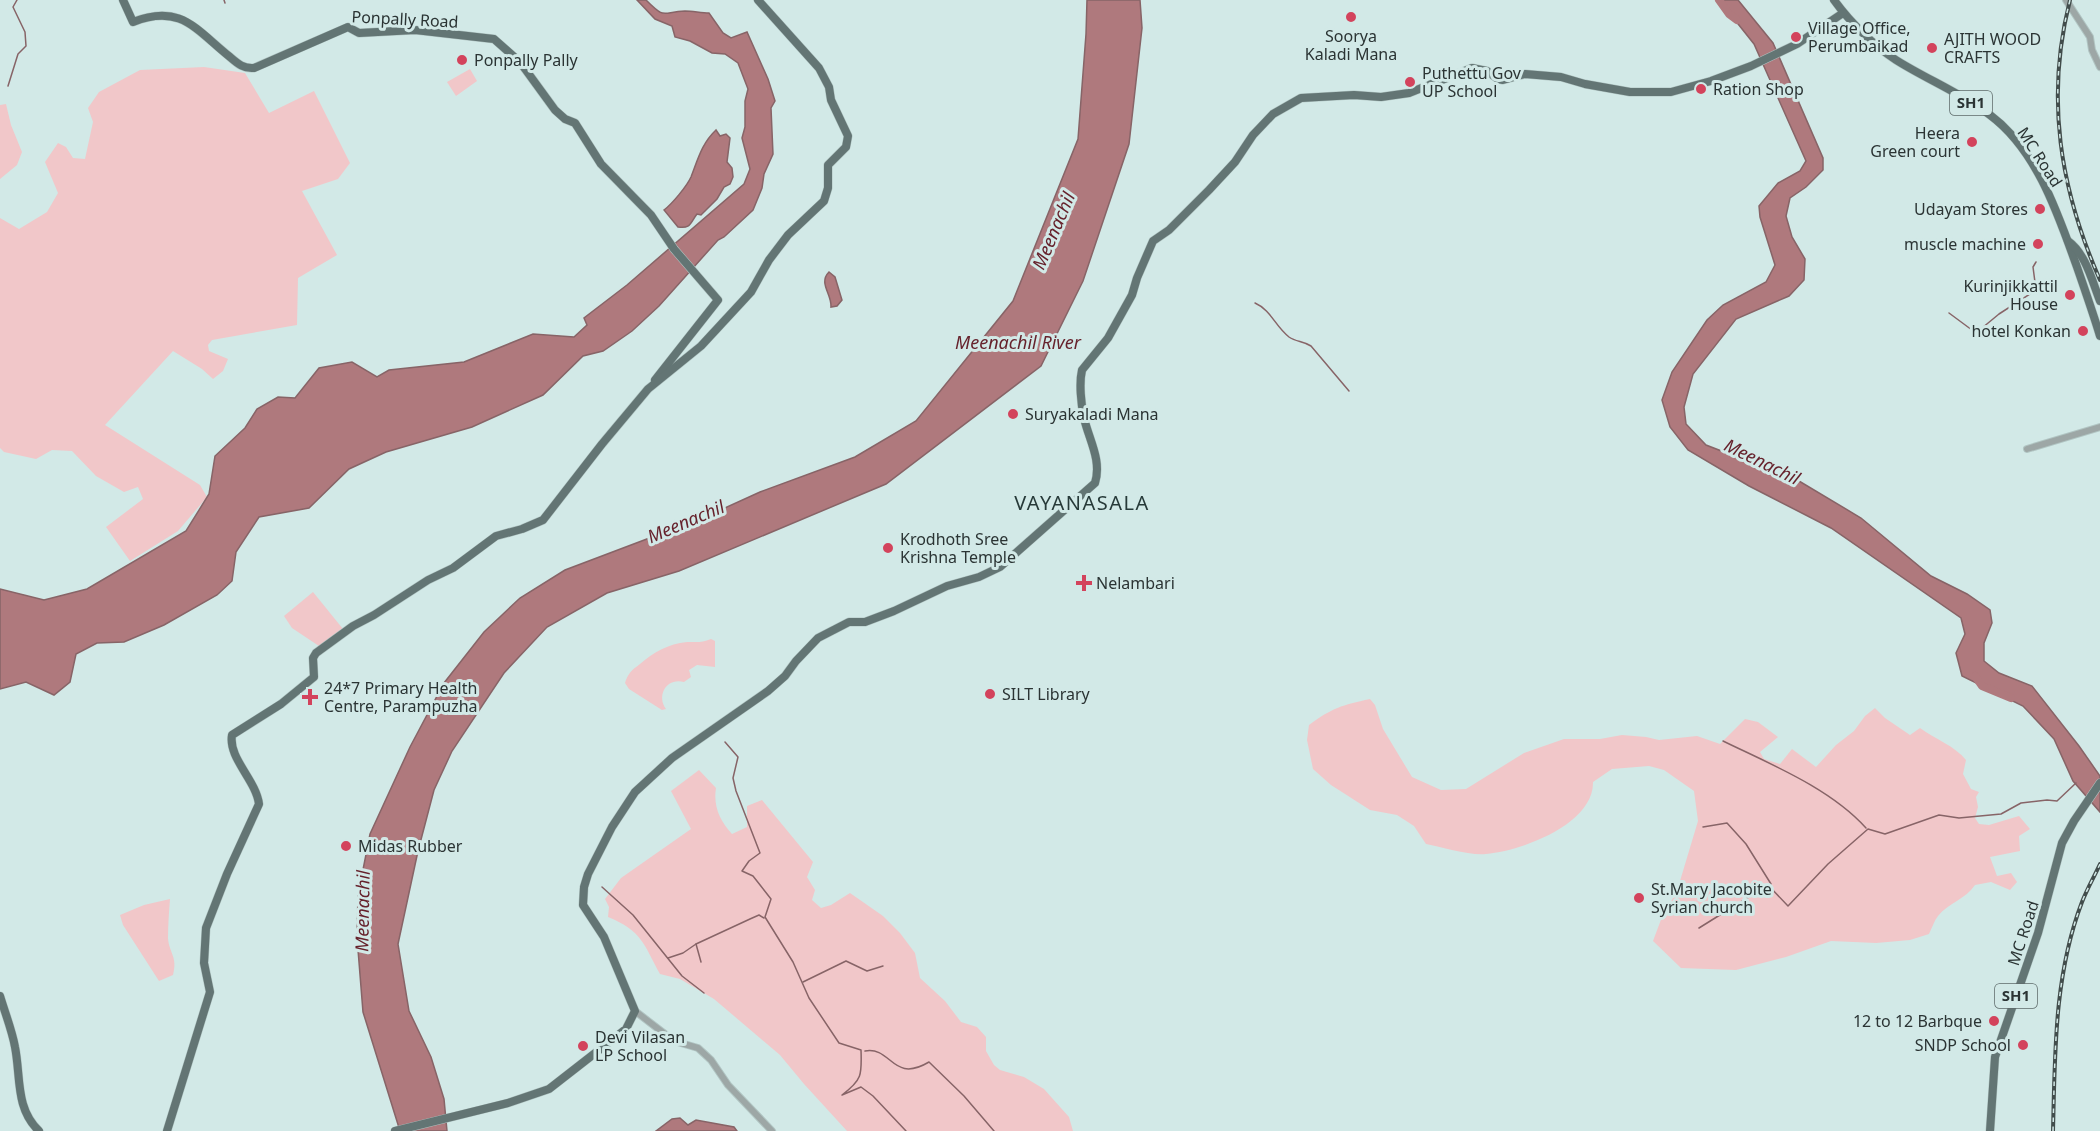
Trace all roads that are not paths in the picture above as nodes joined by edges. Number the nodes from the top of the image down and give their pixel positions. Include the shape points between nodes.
1 (123, 0) edge
2 (758, 0) edge
3 (1834, 0) edge
4 (2066, 0) edge
5 (1843, 13) junction
6 (2100, 67) edge
7 (2068, 241) junction
8 (2086, 266) junction
9 (2077, 269) junction
10 (2091, 278) junction
11 (2082, 281) junction
12 (2099, 299) edge
13 (2100, 336) edge
14 (648, 388) junction
15 (2100, 427) edge
16 (2027, 448) dead end
17 (2100, 783) edge
18 (0, 996) edge
19 (635, 1011) junction
20 (39, 1131) edge
21 (167, 1131) edge
22 (395, 1131) edge
23 (772, 1131) edge
24 (1990, 1131) edge

1 - 14 main road, Ponpally Road via 134,22 148,16 176,17 247,68 348,27 359,33 416,30 494,39 520,62 555,110 575,123 601,164 651,216 718,300
2 - 14 main road via 819,68 848,136 846,147 828,165 824,201 788,235 752,292 701,346
3 - 5 main road, MC Road / SH1
4 - 6 street via 2090,37
5 - 7 main road, MC Road / SH1 via 1893,58 1983,110 2008,131 2048,193
5 - 19 main road via 1797,44 1750,66 1671,92 1630,92 1525,74 1503,80 1487,70 1472,68 1409,93 1381,97 1307,96 1273,114 1209,190 1153,241 1132,295 1108,338 1082,370 1084,416 1098,462 1095,483 1000,567 866,622 849,622 818,638 768,691 672,758 635,792 588,874 583,904 604,937
7 - 8 main road
7 - 9 main road, MC Road / SH1
8 - 9 street
8 - 10 main road
9 - 11 main road, MC Road / SH1
10 - 11 street
10 - 12 main road
11 - 13 main road, MC Road / SH1
14 - 21 main road via 543,520 496,536 453,568 353,626 313,658 315,676 281,704 231,735 233,751 258,792 259,804 206,928 204,963 210,992
15 - 16 street
17 - 24 main road, MC Road / SH1 via 2062,843 2038,933 1995,1057
18 - 20 main road via 15,1047 21,1100 28,1119
19 - 22 main road via 626,1029 549,1089
19 - 23 street via 674,1041 698,1048

